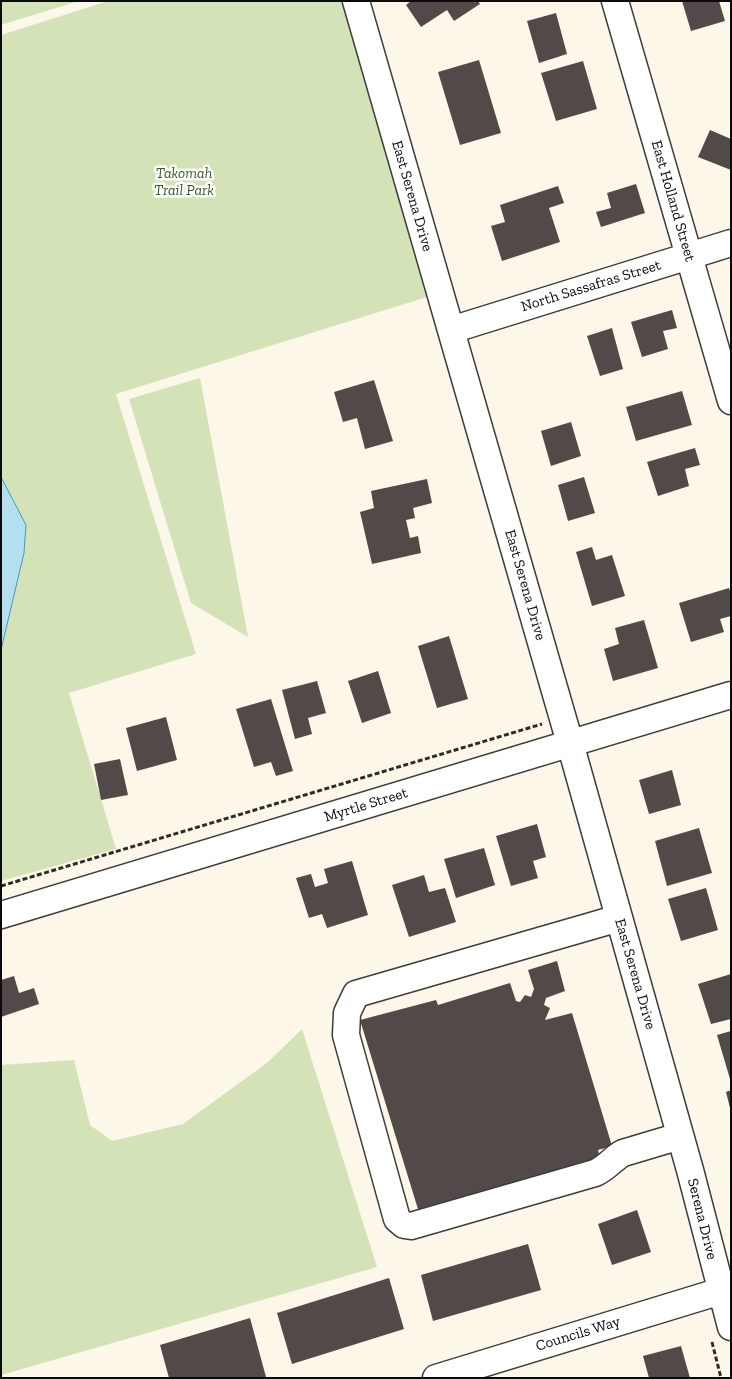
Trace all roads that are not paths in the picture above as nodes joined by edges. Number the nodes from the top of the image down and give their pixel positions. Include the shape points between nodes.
1 (356, 1) edge
2 (615, 1) edge
3 (731, 243) edge
4 (689, 256) junction
5 (451, 330) junction
6 (731, 401) edge
7 (731, 695) edge
8 (570, 743) junction
9 (1, 915) edge
10 (619, 918) junction
11 (680, 1136) junction
12 (690, 1170) joint
13 (723, 1277) edge
14 (731, 1327) edge
15 (436, 1378) edge

1 - 5 street, East Serena Drive
2 - 4 street, East Holland Street
3 - 4 street, North Sassafras Street
4 - 5 street, North Sassafras Street
4 - 6 street, East Holland Street
5 - 8 street, East Serena Drive
7 - 8 street, Myrtle Street
8 - 9 street, Myrtle Street
8 - 10 street, East Serena Drive
10 - 11 street, East Serena Drive
10 - 11 street via 356,994 347,1013 346,1035 382,1167 397,1219 411,1226 594,1173 604,1169 623,1152
11 - 12 street, East Serena Drive
12 - 13 street, Serena Drive
13 - 14 street, Serena Drive
13 - 15 street, Councils Way

